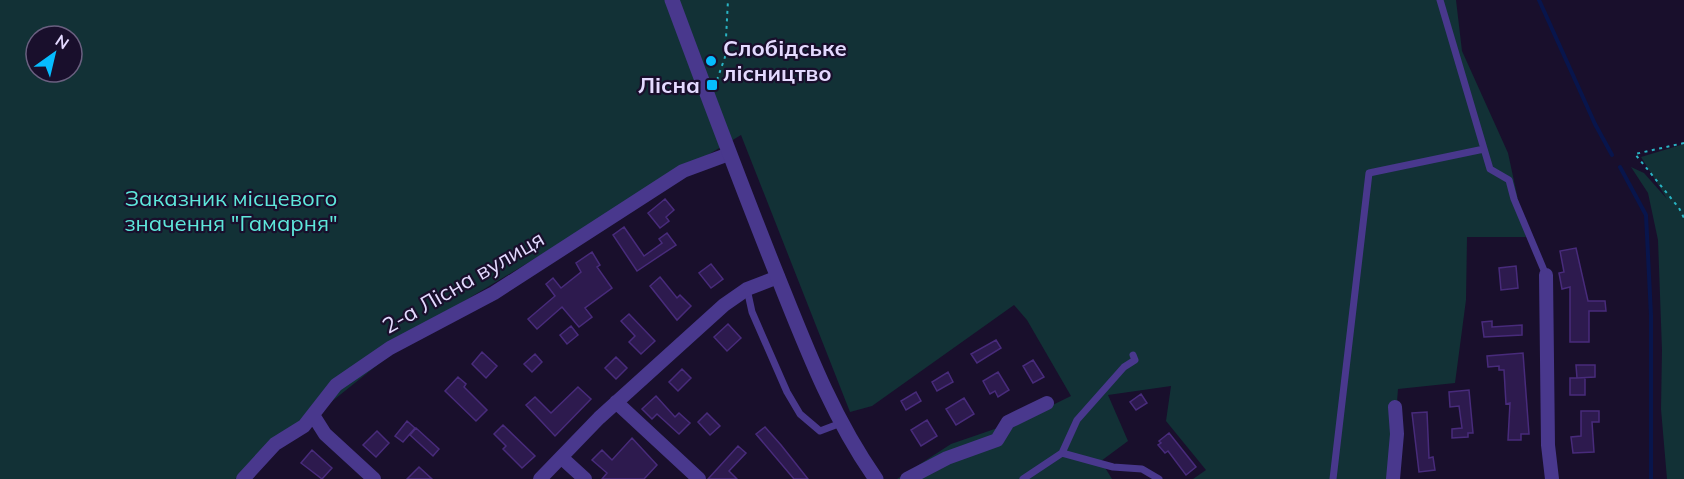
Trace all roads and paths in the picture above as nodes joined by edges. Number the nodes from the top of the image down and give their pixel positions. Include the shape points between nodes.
1 (672, 0) edge
2 (728, 0) edge
3 (1440, 0) edge
4 (710, 104) junction
5 (1684, 143) edge
6 (1484, 149) junction
7 (729, 154) junction
8 (1684, 218) edge
9 (1546, 275) joint
10 (778, 277) junction
11 (747, 289) junction
12 (1133, 355) dead end
13 (616, 402) junction
14 (1047, 404) dead end
15 (1395, 407) dead end
16 (313, 415) junction
17 (841, 423) junction
18 (1062, 453) junction
19 (562, 458) junction
20 (243, 479) edge
21 (374, 479) edge
22 (540, 479) edge
23 (585, 479) edge
24 (699, 479) edge
25 (876, 479) edge
26 (907, 479) edge
27 (1023, 479) edge
28 (1159, 479) edge
29 (1333, 479) edge
30 (1393, 479) edge
31 (1552, 479) edge

1 - 4 street
2 - 4 path via 725,57
3 - 6 lane
4 - 7 street
5 - 8 path via 1635,154
6 - 9 lane via 1490,169 1509,180
6 - 29 lane via 1369,173
7 - 10 street
7 - 16 street, 2-а Лісна вулиця via 683,171 494,293 397,343 336,385
9 - 31 street
10 - 11 street
10 - 17 street
11 - 13 street
11 - 17 lane via 752,312 800,414 820,432
12 - 18 lane via 1134,360 1077,420
13 - 19 street
13 - 24 street
14 - 26 street via 1008,422 997,440 947,458
15 - 30 street
16 - 20 street, 2-а Лісна вулиця via 302,428 275,444
16 - 21 street via 325,435
17 - 25 street
18 - 27 lane
18 - 28 lane via 1113,467 1142,469
19 - 22 street
19 - 23 street

